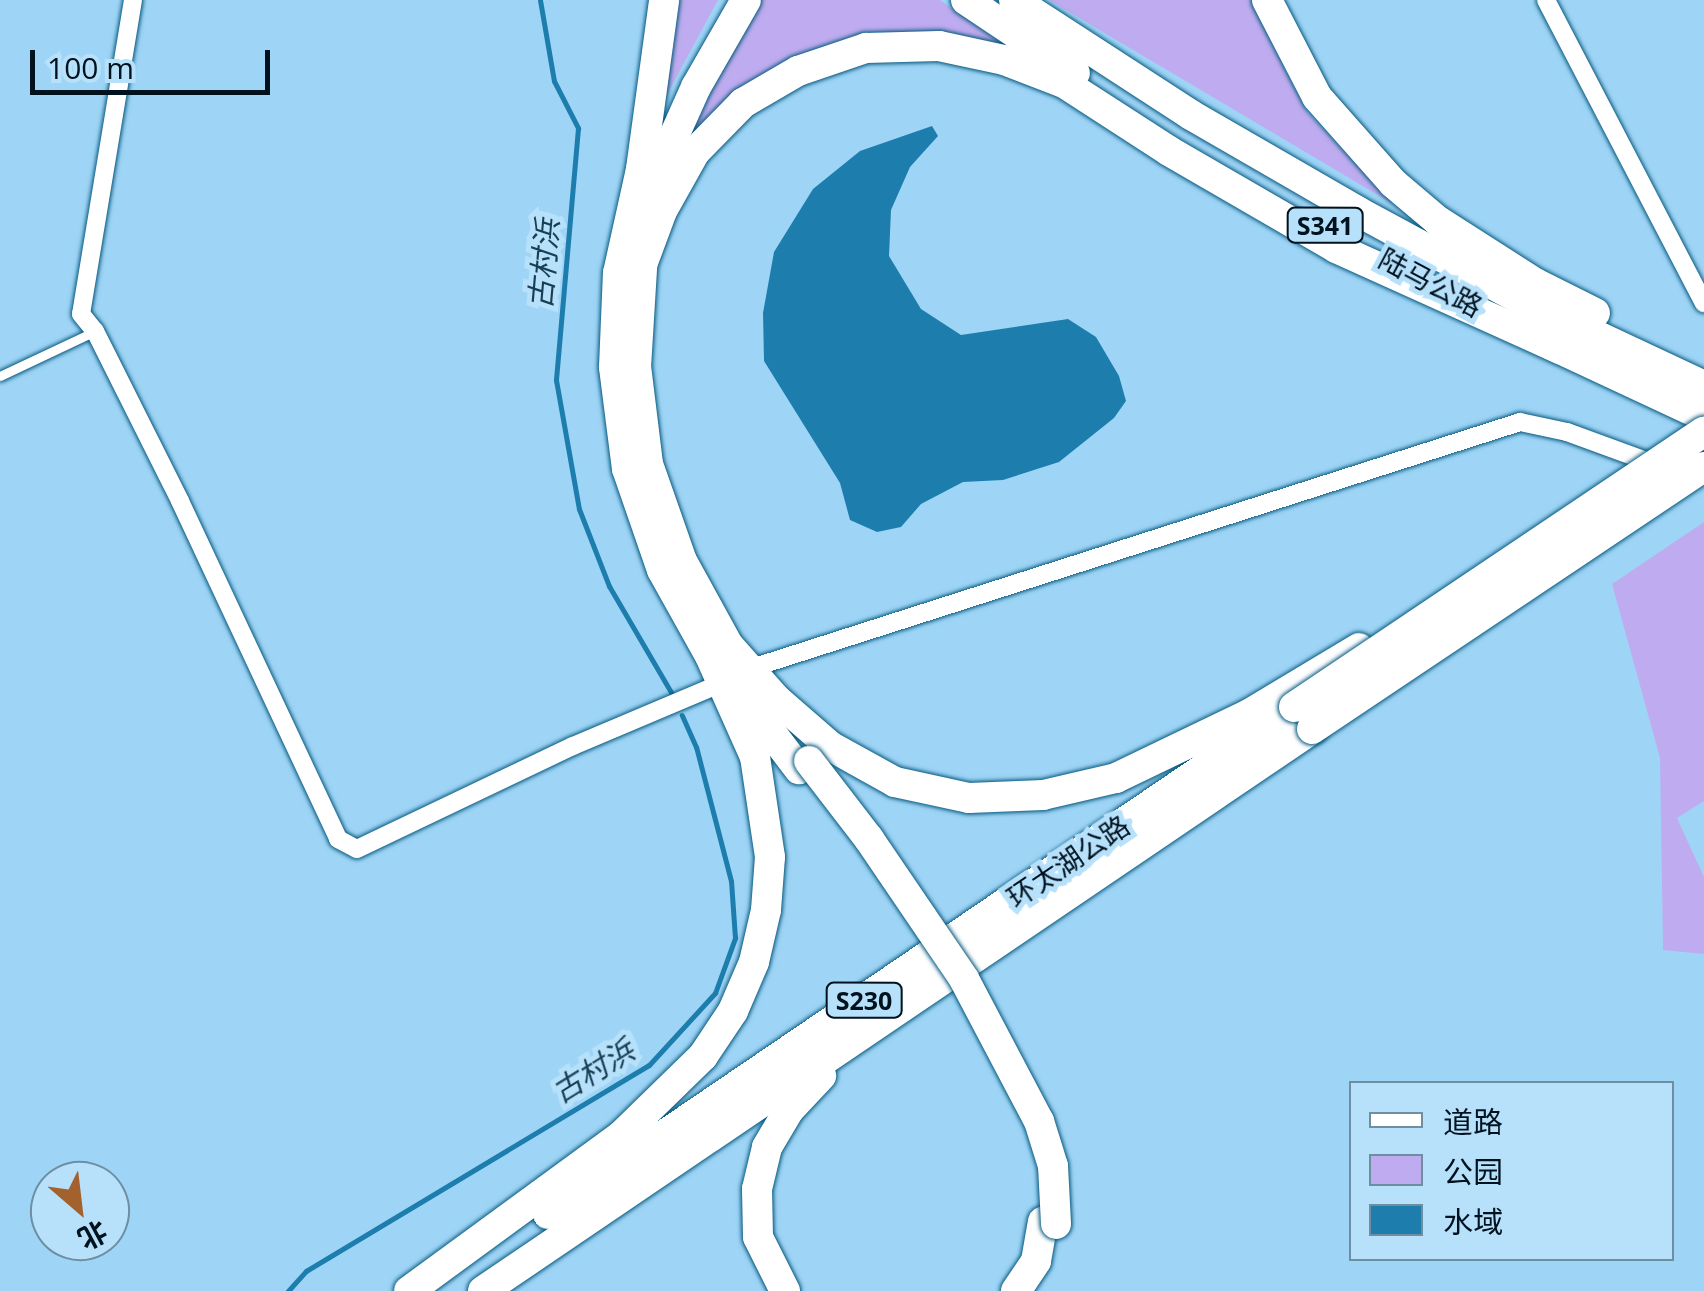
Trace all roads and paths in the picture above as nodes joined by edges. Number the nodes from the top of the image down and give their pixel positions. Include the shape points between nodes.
1 (134, 0) edge
2 (664, 0) edge
3 (730, 0) edge
4 (746, 0) edge
5 (966, 0) edge
6 (1014, 0) edge
7 (1267, 0) edge
8 (1546, 0) edge
9 (713, 43) junction
10 (642, 169) junction
11 (639, 274) junction
12 (1704, 303) edge
13 (94, 331) junction
14 (1560, 349) junction
15 (1704, 370) edge
16 (0, 376) edge
17 (1704, 386) edge
18 (1704, 416) edge
19 (1704, 432) edge
20 (1704, 467) edge
21 (1704, 482) edge
22 (719, 651) junction
23 (760, 666) dead end
24 (708, 689) dead end
25 (1297, 709) junction
26 (1208, 798) junction
27 (1049, 1223) junction
28 (409, 1291) edge
29 (432, 1291) edge
30 (483, 1291) edge
31 (785, 1291) edge
32 (1016, 1291) edge
33 (1032, 1291) edge

1 - 13 street via 81,314
2 - 10 highway
3 - 9 highway
4 - 9 highway
5 - 14 highway, 陆马公路 / S341 via 1177,139
6 - 17 highway, 陆马公路 / S341 via 1191,116 1357,211 1525,302
7 - 15 highway via 1316,97 1392,183 1438,221 1535,282
8 - 12 street
9 - 10 highway
9 - 11 highway via 657,174
10 - 22 highway via 618,273 614,367 627,468 662,570
11 - 14 highway via 662,211 695,152 743,104 798,70 866,48 939,46 1004,60 1064,83 1336,248
11 - 22 highway via 636,366 648,464
13 - 16 lane
13 - 24 street via 338,839 357,848
14 - 18 highway, 陆马公路 / S341
19 - 25 highway, 环太湖公路 / S230, bridge
20 - 25 highway, 环太湖公路 / S230, bridge
21 - 23 street via 1567,432 1520,422
22 - 25 highway via 830,746 894,782 969,798 1042,796 1116,778
22 - 27 highway, bridge via 869,839 964,980 1031,1105 1053,1166
22 - 28 highway via 756,758 770,857 754,962 733,1010 702,1056 621,1136
25 - 26 highway, 环太湖公路 / S230
25 - 29 highway, 环太湖公路 / S230
26 - 30 highway, 环太湖公路 / S230
26 - 31 highway via 848,1053 789,1110 767,1147 757,1189 758,1237
27 - 32 highway
27 - 33 highway via 1048,1266

